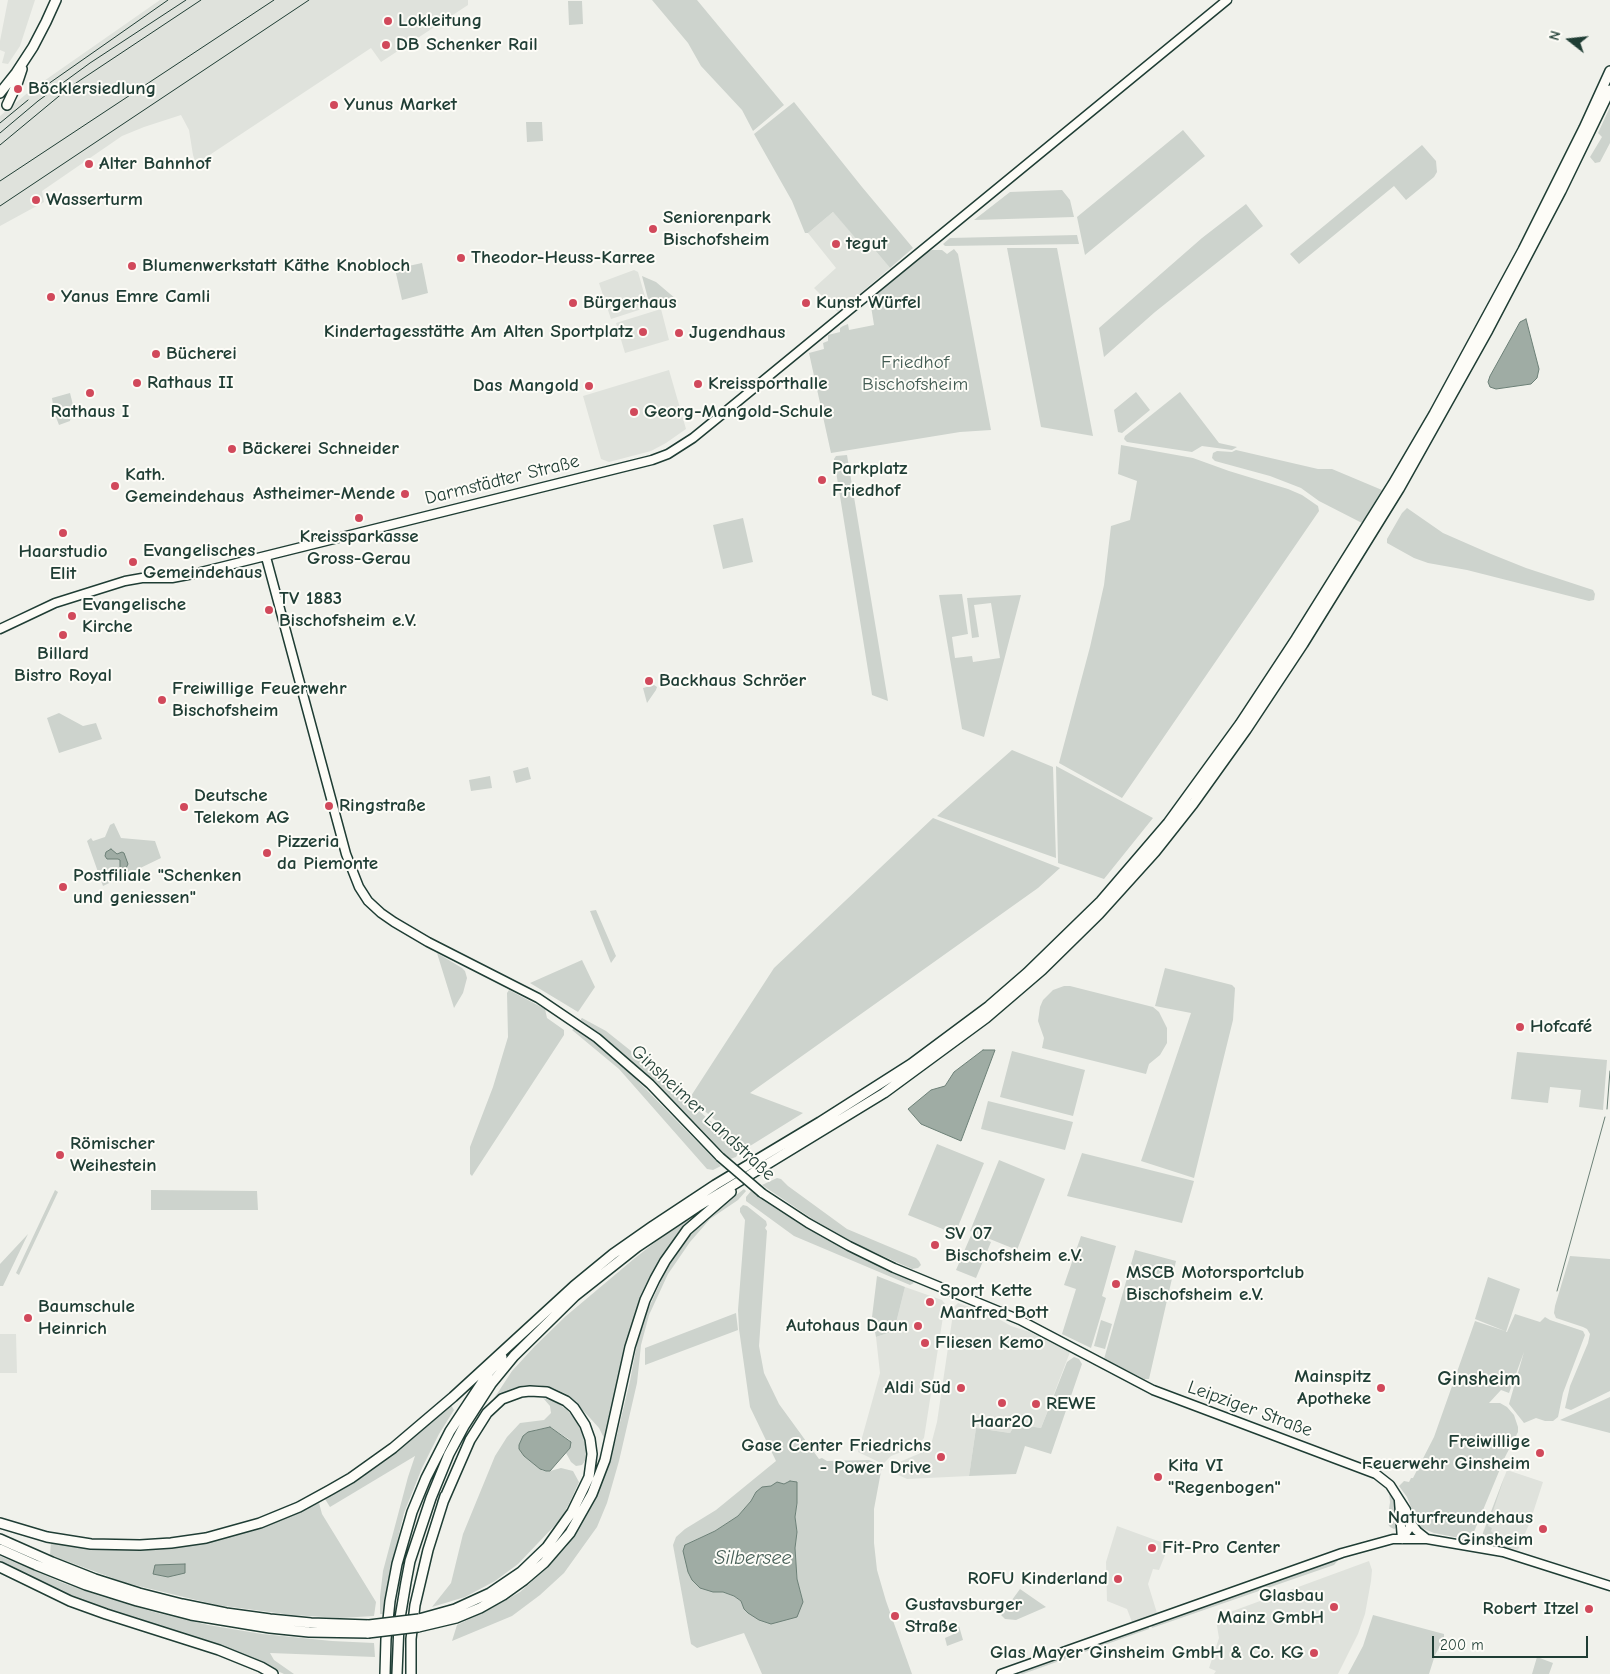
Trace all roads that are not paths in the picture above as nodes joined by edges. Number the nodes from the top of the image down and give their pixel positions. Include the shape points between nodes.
1 (51, 0) edge
2 (56, 0) edge
3 (1226, 0) edge
4 (25, 59) junction
5 (1610, 71) edge
6 (0, 85) edge
7 (1610, 90) edge
8 (0, 93) edge
9 (7, 105) dead end
10 (266, 557) junction
11 (0, 629) edge
12 (804, 1141) junction
13 (524, 1333) junction
14 (527, 1343) junction
15 (1087, 1356) joint
16 (1398, 1496) junction
17 (443, 1502) junction
18 (1410, 1522) junction
19 (0, 1523) edge
20 (0, 1539) edge
21 (1402, 1539) junction
22 (1427, 1539) junction
23 (0, 1549) edge
24 (0, 1567) edge
25 (1610, 1586) edge
26 (418, 1623) junction
27 (368, 1629) junction
28 (272, 1674) edge
29 (385, 1674) edge
30 (397, 1674) edge
31 (411, 1674) edge
32 (1001, 1674) edge

1 - 6 highway via 28,46
2 - 4 highway
3 - 10 main road, Darmstädter Straße via 694,438 668,454
4 - 8 highway
4 - 9 highway
5 - 13 highway via 1523,250 1393,484 1240,724 1143,853 1061,941 988,1006 872,1090 653,1226 574,1286
7 - 12 highway via 1525,262 1404,481 1298,652 1192,804 1117,895 1023,988 884,1093
10 - 11 main road, Darmstädter Straße via 178,577 134,579 55,603
10 - 15 main road, Ginsheimer Landstraße, bridge via 347,858 368,901 381,913 428,942 538,998 580,1026 650,1084 720,1157 762,1193 808,1223 894,1268 1020,1320
12 - 14 highway via 637,1247 575,1296
12 - 26 highway via 714,1205 687,1230 662,1267 645,1300 630,1347 601,1472 586,1507 562,1543 535,1572 480,1608 456,1618
13 - 19 highway via 393,1448 324,1494 278,1516 206,1538 140,1545 91,1544 47,1537
13 - 29 highway via 489,1372 458,1418 412,1512 401,1546 390,1601
14 - 17 highway via 494,1388 470,1429
14 - 30 highway via 472,1413 449,1454 431,1498 410,1561 400,1624
15 - 16 main road, Leipziger Straße via 1153,1390 1376,1474 1390,1484
16 - 18 main road, Leipziger Straße
16 - 21 main road
17 - 26 highway via 479,1424 495,1405 512,1395 548,1392 574,1408 585,1425 592,1446 591,1469 577,1505 563,1528 521,1572 501,1586 473,1602
17 - 31 highway via 415,1605
18 - 21 main road via 1409,1530
18 - 22 main road
20 - 27 highway via 95,1579 182,1604 270,1619
21 - 22 main road
21 - 32 main road via 1342,1553
22 - 25 main road via 1512,1554
23 - 27 highway via 86,1585 182,1613 309,1632
24 - 28 highway via 70,1601 219,1650
26 - 27 highway, bridge

